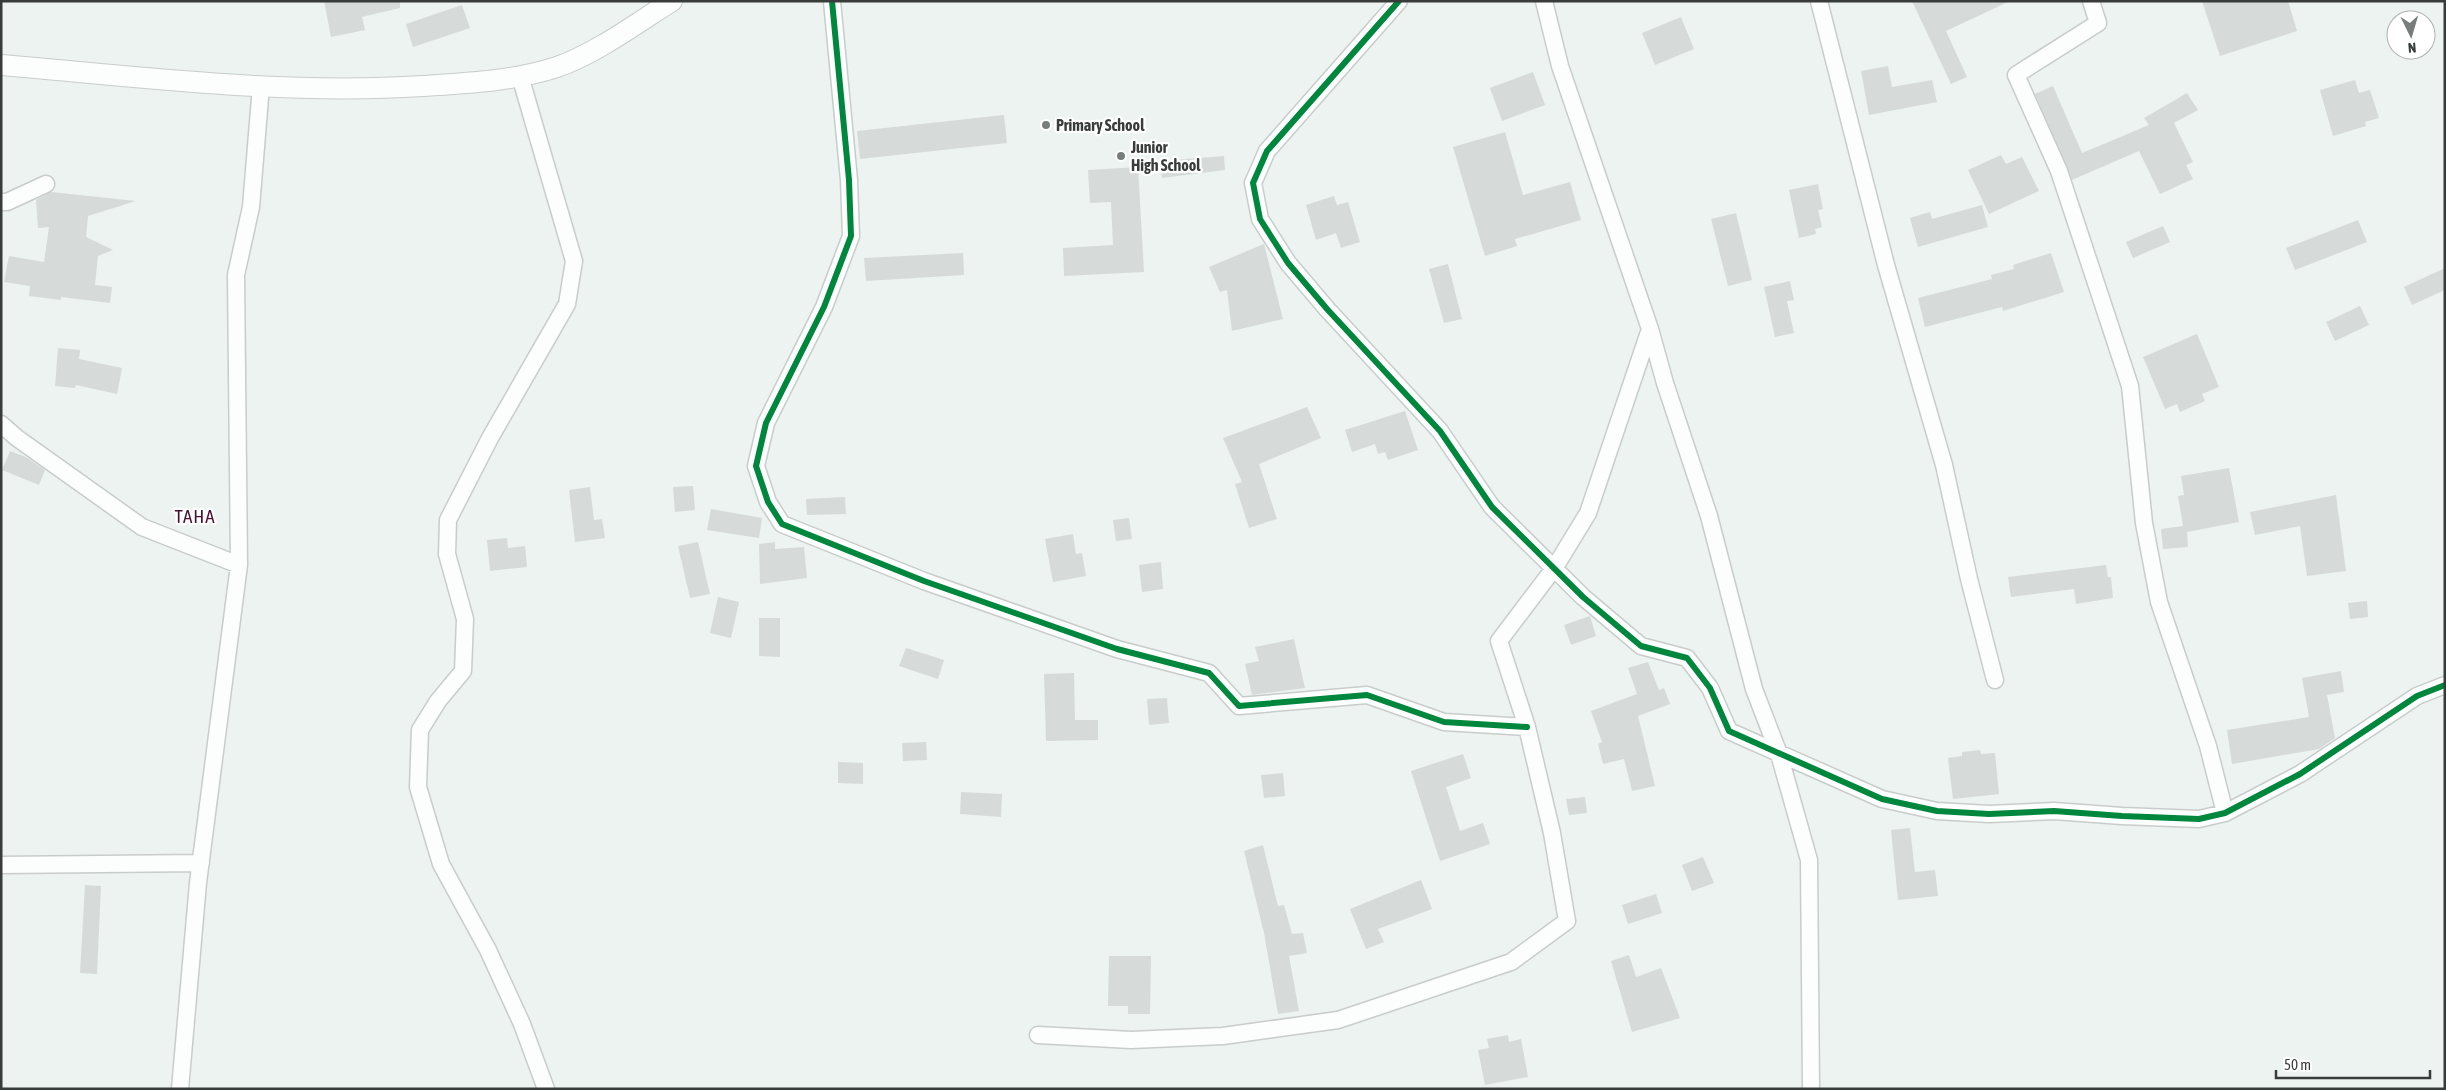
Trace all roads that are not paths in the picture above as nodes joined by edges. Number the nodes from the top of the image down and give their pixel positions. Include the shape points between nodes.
1 (672, 1) edge
2 (832, 1) edge
3 (1399, 1) edge
4 (1544, 1) edge
5 (1819, 1) edge
6 (2091, 1) edge
7 (1, 64) edge
8 (520, 76) junction
9 (261, 86) junction
10 (46, 184) dead end
11 (1, 202) edge
12 (1650, 329) junction
13 (1, 424) edge
14 (239, 565) junction
15 (1555, 567) junction
16 (1995, 680) dead end
17 (2445, 685) edge
18 (1527, 727) junction
19 (1778, 754) junction
20 (2225, 813) junction
21 (201, 863) junction
22 (1, 865) edge
23 (1038, 1035) dead end
24 (180, 1089) edge
25 (546, 1089) edge
26 (1811, 1089) edge

1 - 8 street via 606,42 558,66
2 - 18 street via 849,180 851,236 824,306 766,423 756,466 768,502 782,524 924,581 1117,649 1209,673 1239,706 1367,695 1444,722
3 - 15 street via 1267,151 1253,184 1260,219 1299,276 1440,431 1492,507
4 - 12 street via 1560,66
5 - 16 street via 1886,265 1944,465
6 - 20 street via 2098,23 2016,75 2058,171 2130,386 2144,523 2159,602 2208,746
7 - 9 street
8 - 9 street via 474,83 373,89
8 - 25 street via 574,261 568,304 490,438 448,520 447,554 464,619 463,671 420,730 418,787 441,864 488,950 522,1024
9 - 14 street via 251,207 236,275
10 - 11 street
12 - 15 street via 1588,513
12 - 19 street via 1709,516 1754,689
13 - 14 street via 142,526
14 - 21 street
15 - 18 street via 1499,641
15 - 19 street via 1583,597 1641,646 1687,658 1710,688 1729,731
17 - 20 street via 2417,696 2300,774
18 - 23 street via 1552,833 1567,921 1511,962 1338,1020 1214,1036 1131,1040
19 - 20 street via 1882,799 1937,811 1989,814 2054,811 2199,819
19 - 26 street via 1810,860
21 - 22 street
21 - 24 street

